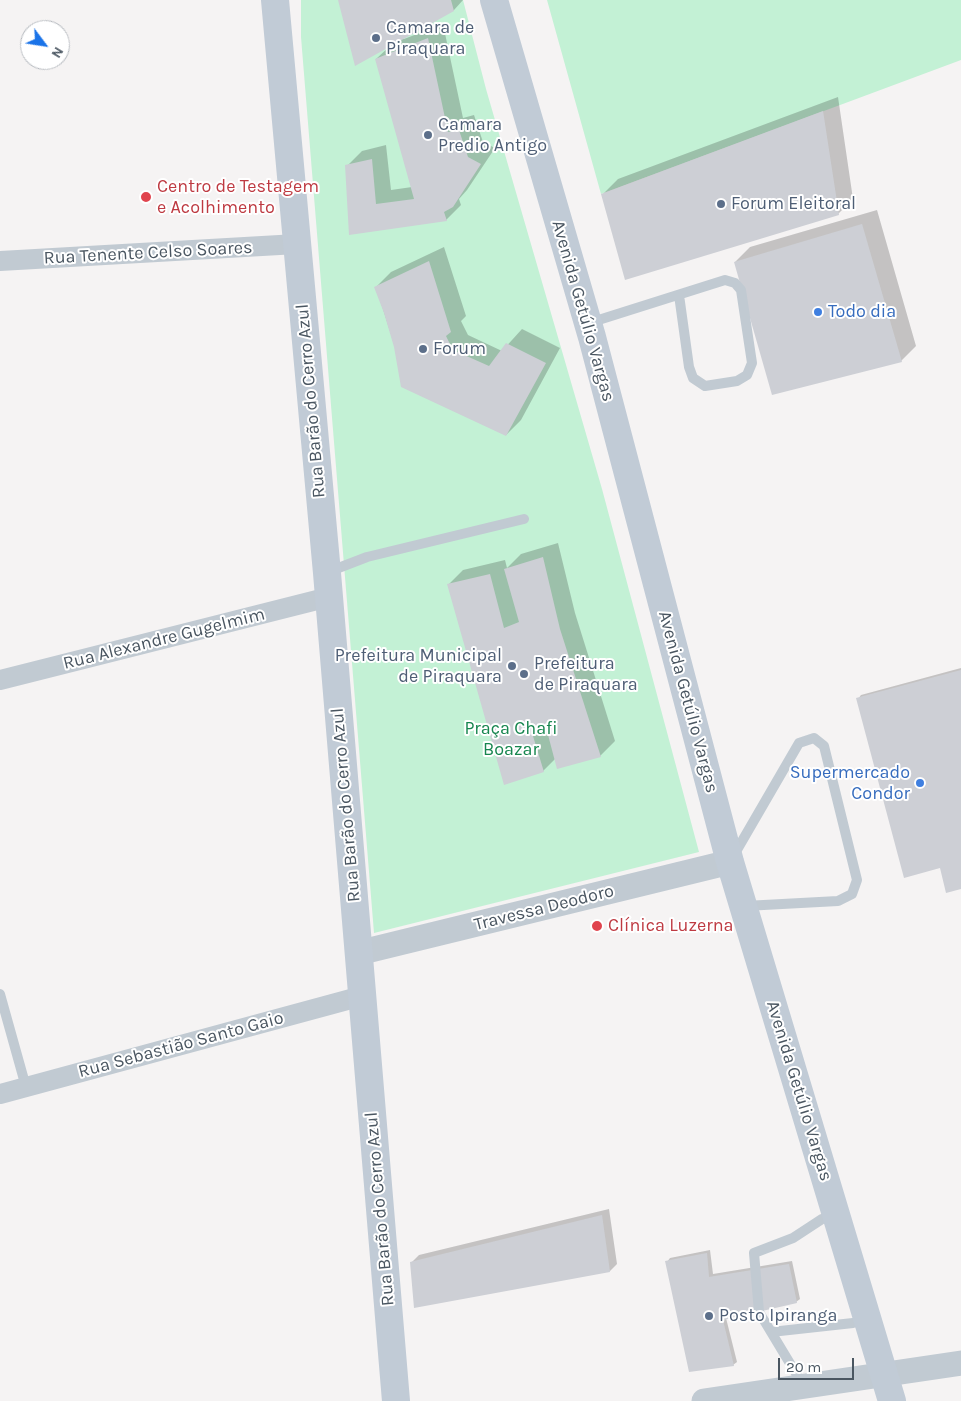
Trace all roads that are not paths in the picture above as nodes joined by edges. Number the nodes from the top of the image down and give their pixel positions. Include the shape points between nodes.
1 (275, 0) edge
2 (494, 0) edge
3 (297, 244) junction
4 (0, 261) edge
5 (679, 295) junction
6 (588, 323) junction
7 (524, 519) dead end
8 (328, 585) junction
9 (0, 680) edge
10 (730, 862) junction
11 (744, 906) junction
12 (358, 953) junction
13 (0, 994) edge
14 (362, 996) junction
15 (26, 1087) junction
16 (0, 1094) edge
17 (837, 1218) junction
18 (868, 1319) junction
19 (771, 1332) junction
20 (961, 1363) edge
21 (884, 1375) junction
22 (804, 1387) junction
23 (396, 1401) edge
24 (704, 1401) edge
25 (892, 1401) edge

1 - 3 main road, Rua Barão do Cerro Azul
2 - 6 main road, Avenida Getúlio Vargas
3 - 4 street, Rua Tenente Celso Soares
3 - 8 main road, Rua Barão do Cerro Azul
5 - 5 lane via 725,280 735,283 741,290 752,363 747,376 737,381 705,386 693,378
5 - 6 lane
6 - 10 main road, Avenida Getúlio Vargas
7 - 8 lane via 367,557
8 - 9 street, Rua Alexandre Gugelmim
8 - 12 main road, Rua Barão do Cerro Azul
10 - 11 main road, Avenida Getúlio Vargas
10 - 11 lane via 799,743 814,738 824,746 858,880 852,894 838,901
10 - 12 street, Travessa Deodoro
11 - 17 main road, Avenida Getúlio Vargas
12 - 14 main road, Rua Barão do Cerro Azul
13 - 15 lane
14 - 15 street, Rua Sebastião Santo Gaio
14 - 23 main road, Rua Barão do Cerro Azul
15 - 16 street, Rua Sebastião Santo Gaio
17 - 18 main road, Avenida Getúlio Vargas
17 - 19 lane via 822,1219 793,1238 754,1253 759,1312
18 - 19 lane
18 - 21 main road, Avenida Getúlio Vargas
19 - 22 lane
20 - 21 street
21 - 22 street
21 - 25 main road, Avenida Getúlio Vargas
22 - 24 street

